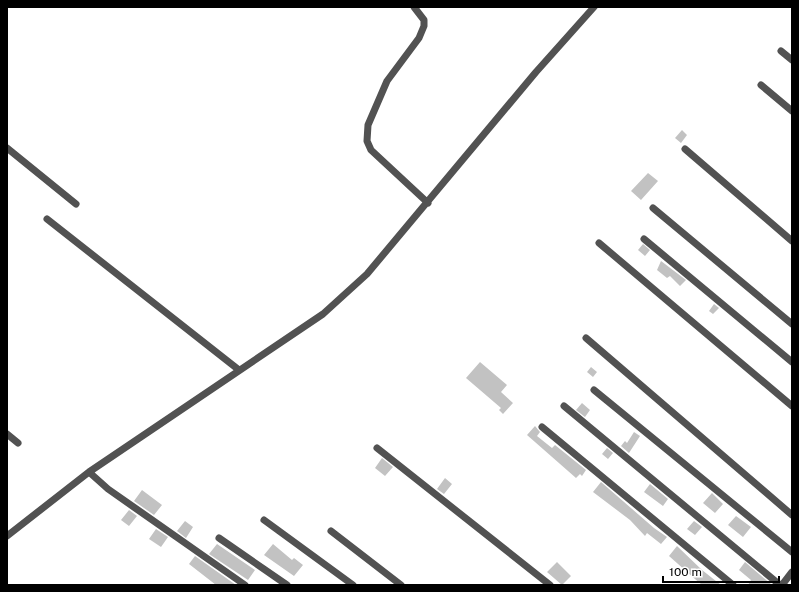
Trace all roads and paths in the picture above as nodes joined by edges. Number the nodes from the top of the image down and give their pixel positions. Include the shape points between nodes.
1 (414, 7) edge
2 (594, 7) edge
3 (782, 51) dead end
4 (792, 60) edge
5 (761, 85) dead end
6 (792, 111) edge
7 (7, 148) edge
8 (685, 148) dead end
9 (428, 203) junction
10 (76, 204) dead end
11 (653, 208) dead end
12 (47, 220) dead end
13 (644, 239) dead end
14 (792, 241) edge
15 (599, 243) dead end
16 (792, 324) edge
17 (586, 338) dead end
18 (792, 362) edge
19 (239, 370) junction
20 (594, 390) dead end
21 (564, 406) dead end
22 (792, 406) edge
23 (542, 427) dead end
24 (7, 434) edge
25 (18, 443) dead end
26 (377, 448) dead end
27 (88, 472) junction
28 (792, 515) edge
29 (264, 520) dead end
30 (331, 531) dead end
31 (7, 536) edge
32 (218, 538) dead end
33 (792, 552) edge
34 (792, 572) edge
35 (245, 585) edge
36 (287, 585) edge
37 (353, 585) edge
38 (401, 585) edge
39 (550, 585) edge
40 (733, 585) edge
41 (781, 585) edge

1 - 9 street via 424,20 424,26 419,38 387,81 368,125 367,141 371,150
2 - 9 street via 536,72
3 - 4 street
5 - 6 street
7 - 10 street
8 - 14 street
9 - 19 street via 345,296
11 - 16 street
12 - 19 street
13 - 18 street
15 - 22 street
17 - 28 street
19 - 27 street
20 - 33 street
21 - 41 street
23 - 40 street
24 - 25 street
26 - 39 street
27 - 31 street
27 - 35 street
29 - 37 street
30 - 38 street
32 - 36 street
34 - 41 street

